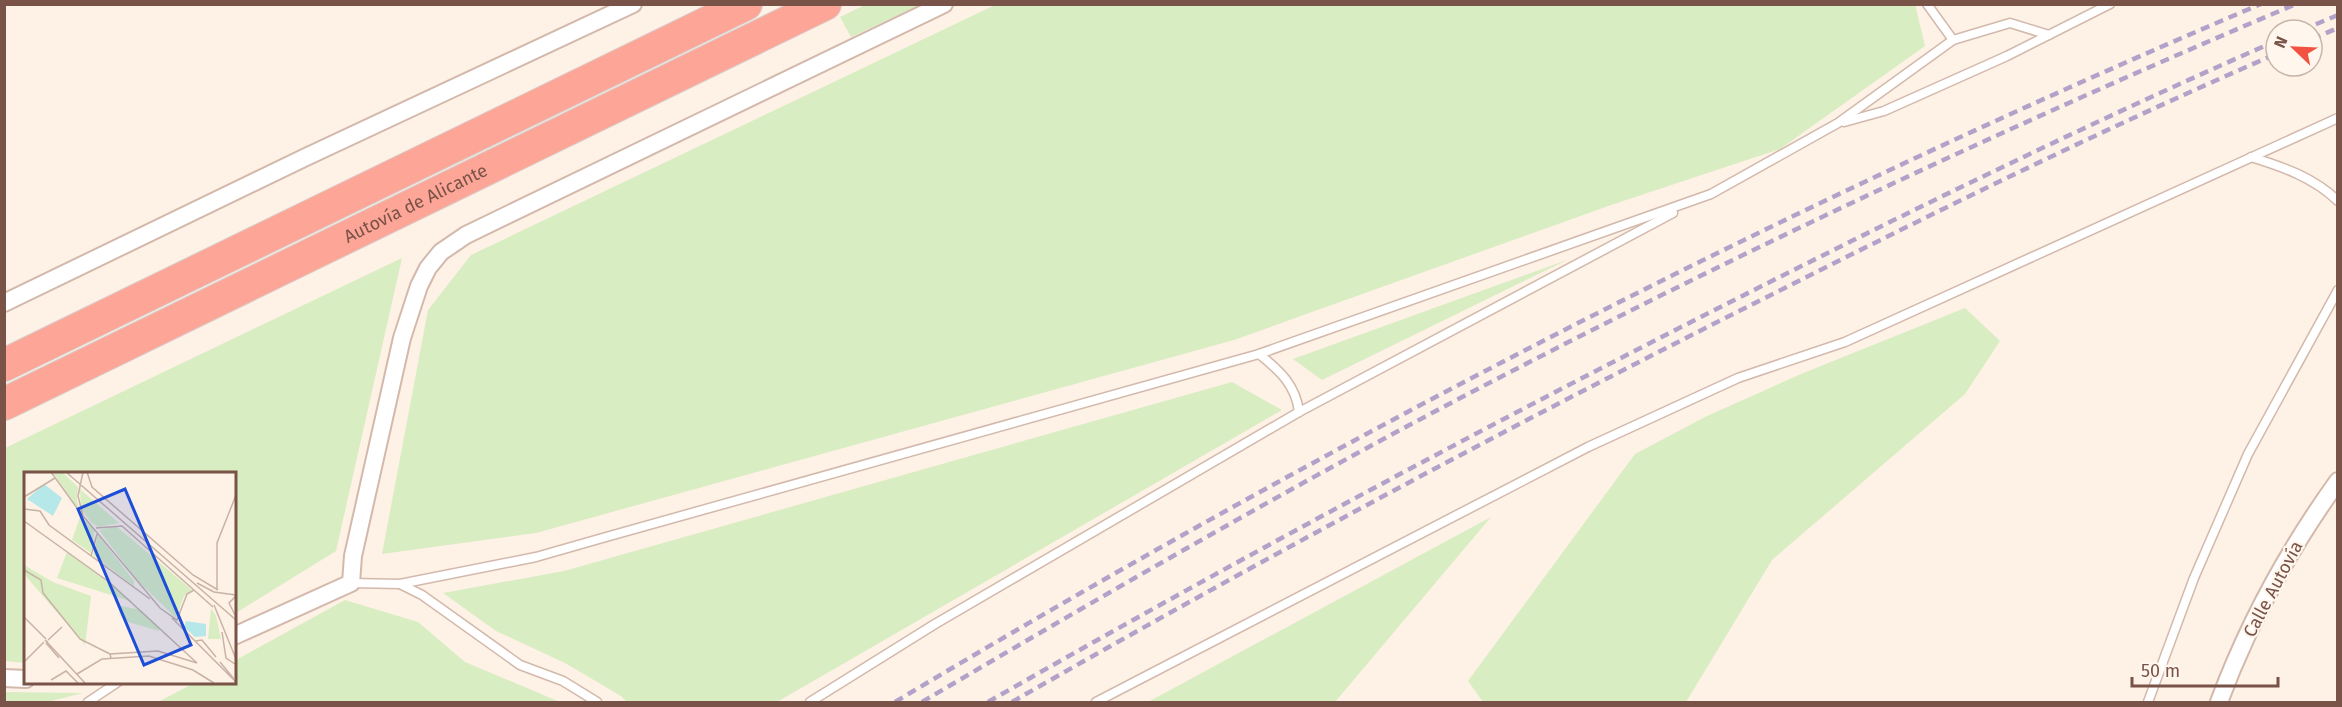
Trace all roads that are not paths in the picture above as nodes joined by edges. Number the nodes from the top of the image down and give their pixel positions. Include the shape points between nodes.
1 (633, 4) edge
2 (746, 4) edge
3 (825, 4) edge
4 (944, 4) edge
5 (1927, 4) edge
6 (2110, 4) edge
7 (2049, 34) junction
8 (1953, 40) junction
9 (2337, 118) edge
10 (1838, 123) junction
11 (2251, 157) junction
12 (1702, 197) junction
13 (2337, 201) edge
14 (2337, 290) edge
15 (4, 303) edge
16 (1259, 354) junction
17 (4, 365) edge
18 (4, 404) edge
19 (1299, 412) junction
20 (2337, 481) edge
21 (351, 583) junction
22 (400, 584) junction
23 (236, 635) edge
24 (4, 678) edge
25 (24, 679) edge
26 (115, 683) edge
27 (88, 702) edge
28 (597, 702) edge
29 (810, 702) edge
30 (1096, 702) edge
31 (2148, 702) edge
32 (2219, 702) edge

1 - 15 street
2 - 17 highway, Autovía de Alicante
3 - 18 highway, Autovía de Alicante
4 - 21 street via 476,230 441,252 419,286 402,338 352,556
5 - 8 lane
6 - 7 lane
7 - 8 lane via 2010,23
7 - 10 lane via 1884,111
8 - 10 lane
9 - 11 lane
10 - 12 lane
11 - 13 lane via 2297,173 2322,186
11 - 30 lane via 1845,342 1738,378 1588,447
12 - 16 lane
12 - 19 lane
14 - 31 lane via 2248,454 2194,578
16 - 19 lane via 1283,374 1298,398
16 - 22 lane via 536,557
19 - 29 lane via 935,624
20 - 32 street, Calle Autovía via 2311,518 2268,595
21 - 22 lane
21 - 23 street
22 - 28 lane via 422,595 520,665 563,681
24 - 25 street
26 - 27 lane

